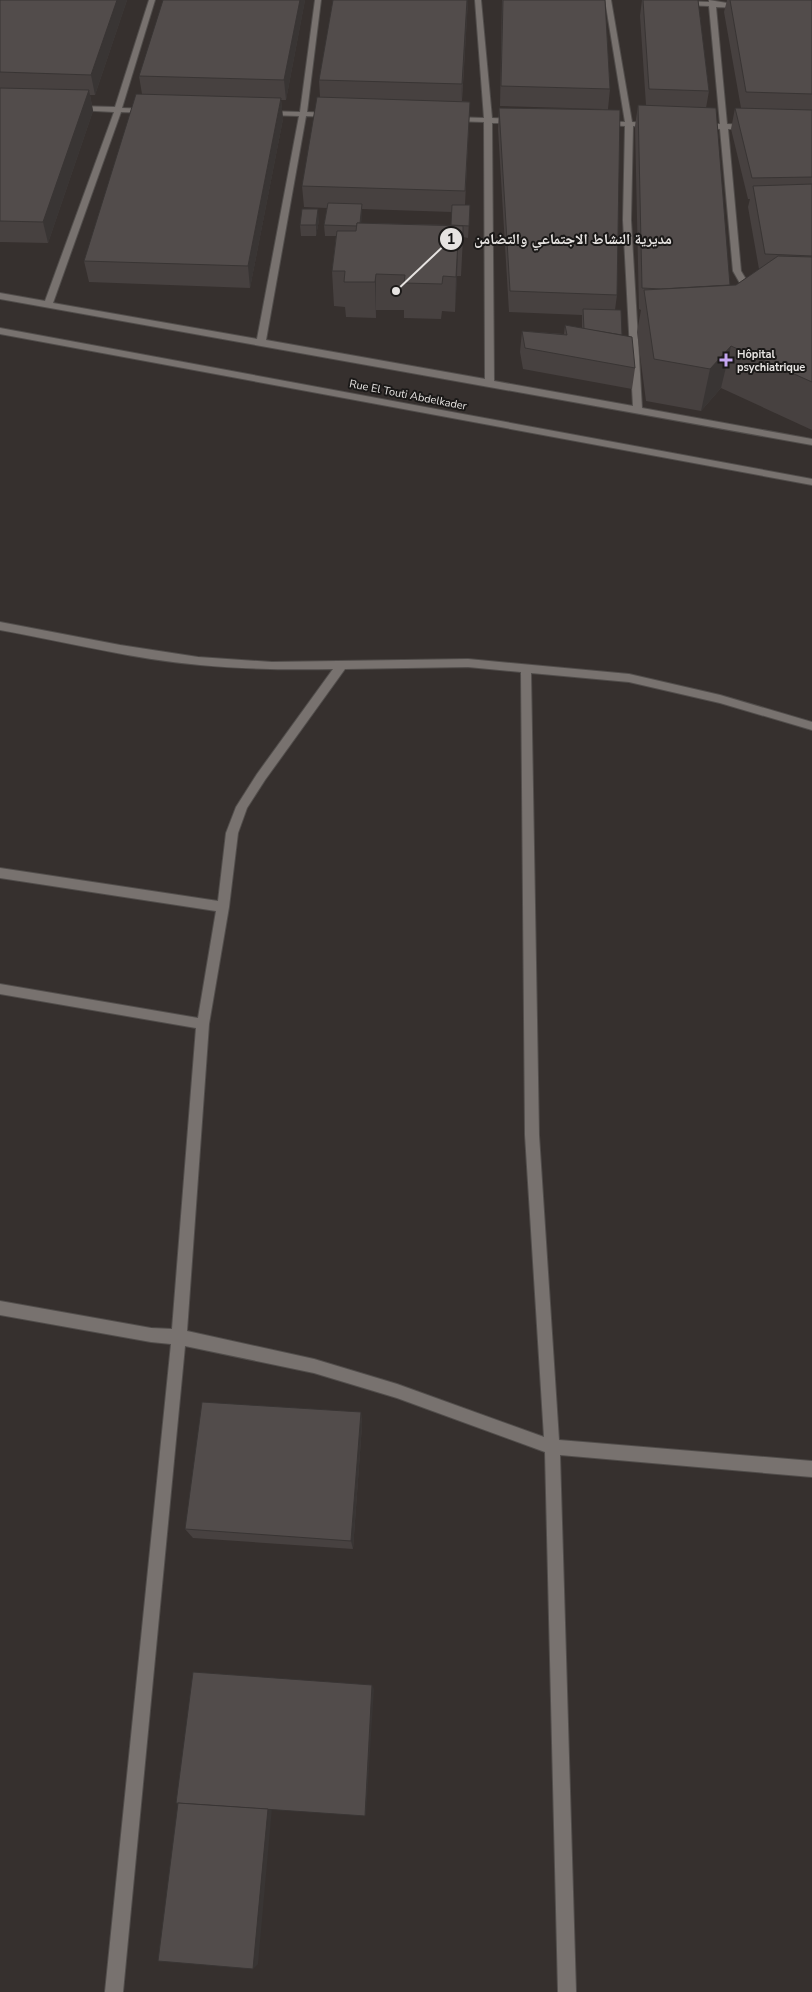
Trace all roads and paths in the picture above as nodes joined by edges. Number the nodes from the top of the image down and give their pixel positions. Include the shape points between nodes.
1 (152, 0) edge
2 (318, 0) edge
3 (478, 0) edge
4 (608, 0) edge
5 (678, 2) edge
6 (712, 2) edge
7 (752, 6) edge
8 (69, 108) edge
9 (118, 110) junction
10 (157, 111) edge
11 (254, 113) edge
12 (303, 114) junction
13 (342, 116) edge
14 (439, 119) edge
15 (488, 120) junction
16 (526, 121) edge
17 (592, 123) edge
18 (629, 124) junction
19 (658, 125) edge
20 (696, 126) edge
21 (724, 126) junction
22 (754, 127) edge
23 (764, 292) edge
24 (0, 296) edge
25 (48, 304) junction
26 (0, 331) edge
27 (261, 342) junction
28 (490, 383) junction
29 (638, 410) junction
30 (812, 442) edge
31 (812, 482) edge
32 (0, 626) edge
33 (342, 665) junction
34 (526, 668) junction
35 (812, 726) edge
36 (0, 873) edge
37 (223, 907) junction
38 (0, 989) edge
39 (203, 1024) junction
40 (0, 1308) edge
41 (179, 1337) junction
42 (552, 1447) junction
43 (812, 1469) edge
44 (114, 1992) edge
45 (566, 1992) edge

1 - 9 street
2 - 12 street
3 - 15 street
4 - 18 street
5 - 6 street
6 - 7 street
6 - 21 street
8 - 9 street
9 - 10 street
9 - 25 street
11 - 12 street
12 - 13 street
12 - 27 street
14 - 15 street
15 - 16 street
15 - 28 street
17 - 18 street
18 - 19 street
18 - 29 street via 627,220
20 - 21 street
21 - 22 street
21 - 23 street via 737,271 748,287
24 - 25 street, Rue El Touti Abdelkader
25 - 27 street, Rue El Touti Abdelkader
26 - 31 street, Rue El Touti Abdelkader
27 - 28 street, Rue El Touti Abdelkader
28 - 29 street, Rue El Touti Abdelkader
29 - 30 street, Rue El Touti Abdelkader
32 - 33 street via 198,661 272,666
33 - 34 street via 468,663
33 - 37 street via 242,807 232,833
34 - 35 street via 629,678 720,699
34 - 42 street via 532,1135
36 - 37 street
37 - 39 street
38 - 39 street
39 - 41 street
40 - 41 street via 151,1335
41 - 42 street via 314,1366
41 - 44 street
42 - 43 street
42 - 45 street

